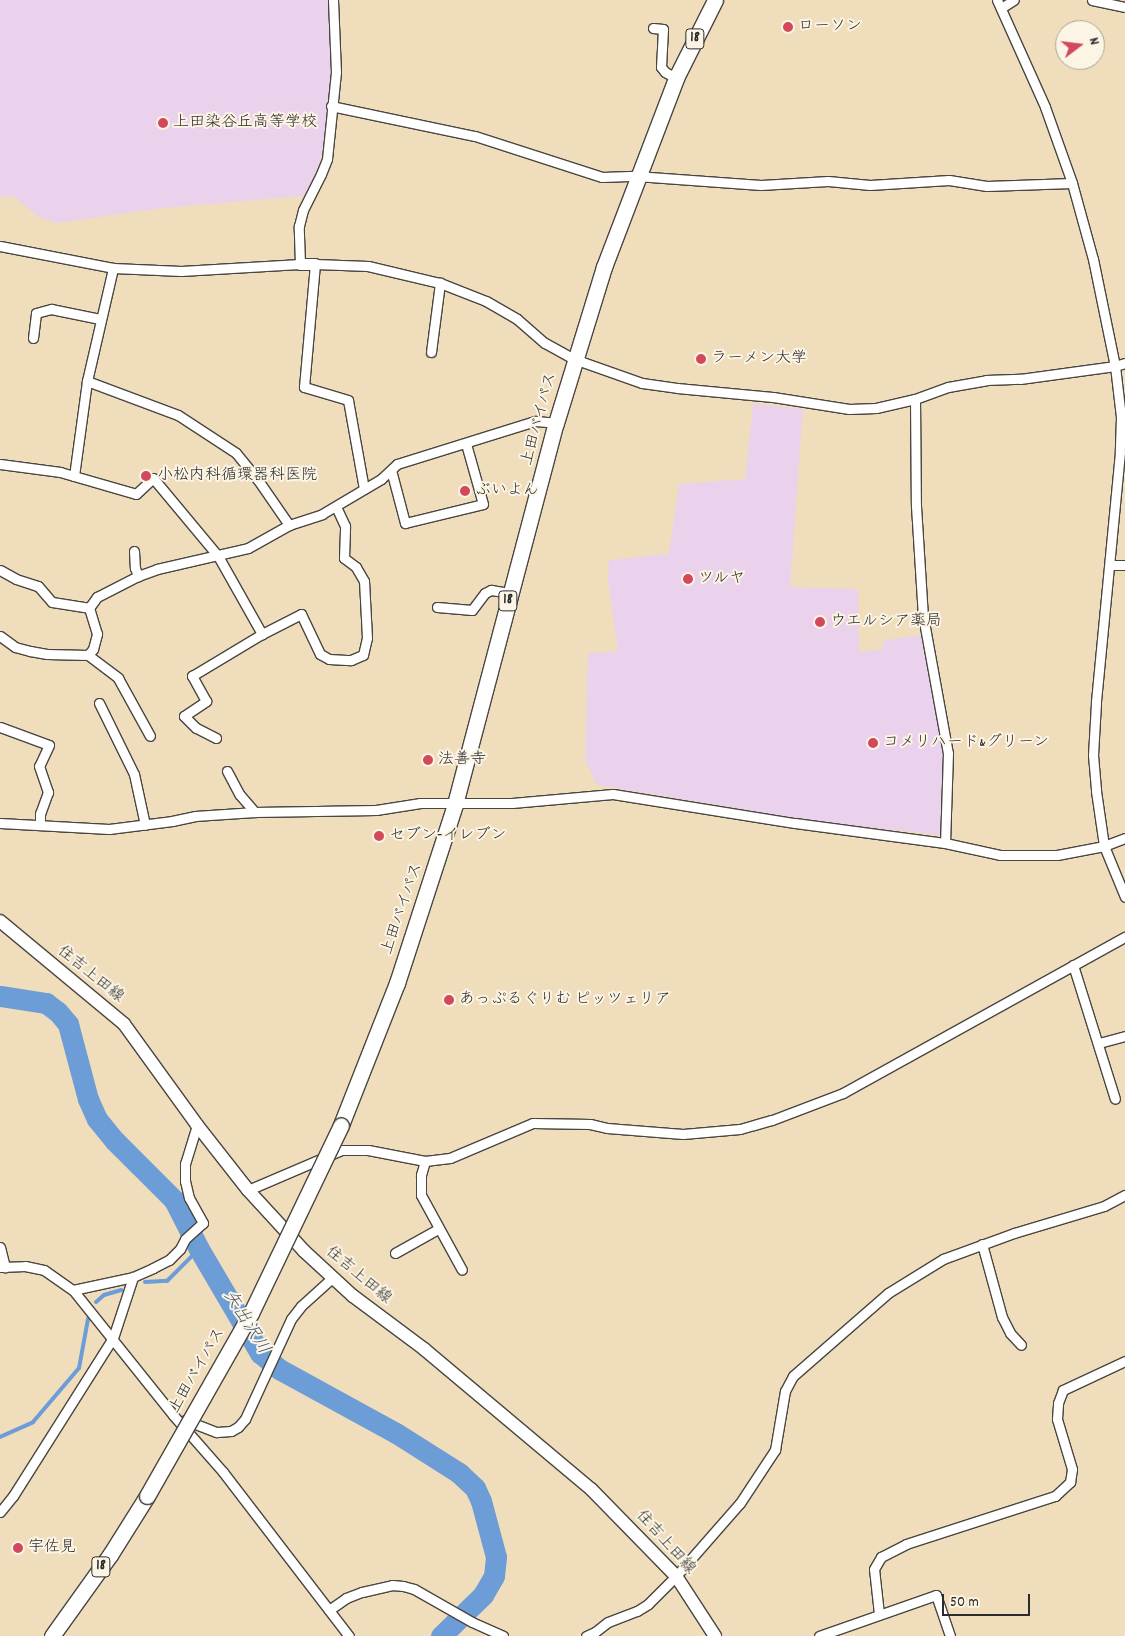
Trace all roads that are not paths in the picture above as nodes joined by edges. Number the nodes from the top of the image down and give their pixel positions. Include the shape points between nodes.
1 (333, 0) edge
2 (715, 0) edge
3 (1014, 0) edge
4 (1092, 0) edge
5 (999, 4) edge
6 (1125, 7) edge
7 (653, 28) dead end
8 (676, 78) junction
9 (331, 106) junction
10 (636, 176) junction
11 (1072, 183) junction
12 (0, 246) edge
13 (300, 264) junction
14 (315, 264) junction
15 (113, 268) junction
16 (440, 283) junction
17 (100, 319) junction
18 (33, 338) dead end
19 (431, 352) dead end
20 (574, 359) junction
21 (1125, 363) edge
22 (1115, 366) junction
23 (87, 380) junction
24 (915, 399) junction
25 (556, 423) junction
26 (466, 444) junction
27 (0, 464) edge
28 (391, 470) junction
29 (74, 476) junction
30 (364, 489) junction
31 (336, 507) junction
32 (289, 525) junction
33 (134, 551) dead end
34 (218, 556) junction
35 (1110, 565) junction
36 (1125, 565) edge
37 (0, 570) edge
38 (138, 576) junction
39 (511, 593) junction
40 (437, 607) dead end
41 (89, 608) junction
42 (262, 634) junction
43 (0, 636) edge
44 (88, 655) junction
45 (99, 703) dead end
46 (0, 727) edge
47 (150, 736) dead end
48 (216, 738) dead end
49 (227, 770) dead end
50 (456, 804) junction
51 (255, 812) junction
52 (0, 823) edge
53 (40, 824) junction
54 (145, 825) junction
55 (1125, 838) edge
56 (945, 843) junction
57 (1104, 846) junction
58 (1125, 897) edge
59 (0, 921) edge
60 (1125, 937) edge
61 (1073, 965) junction
62 (1125, 1036) edge
63 (1099, 1044) junction
64 (1115, 1099) dead end
65 (197, 1124) junction
66 (425, 1161) junction
67 (248, 1190) junction
68 (1125, 1195) edge
69 (438, 1229) junction
70 (982, 1244) junction
71 (0, 1247) edge
72 (396, 1253) dead end
73 (2, 1267) edge
74 (462, 1270) dead end
75 (133, 1277) junction
76 (332, 1278) junction
77 (73, 1290) junction
78 (113, 1338) junction
79 (1021, 1345) dead end
80 (1125, 1361) edge
81 (173, 1415) junction
82 (0, 1512) edge
83 (676, 1576) junction
84 (329, 1610) junction
85 (879, 1614) junction
86 (52, 1636) edge
87 (350, 1636) edge
88 (503, 1636) edge
89 (586, 1636) edge
90 (715, 1636) edge
91 (819, 1636) edge
92 (950, 1636) edge

1 - 9 street via 336,72
2 - 8 highway, 上田バイパス / 18
3 - 5 street
4 - 6 street
5 - 11 street via 1045,107
7 - 8 street via 663,29 661,67
8 - 10 highway, 上田バイパス / 18
9 - 10 street via 475,136 602,177
9 - 13 street via 327,159 298,226
10 - 11 street via 761,185 828,181 870,186 949,180 987,186
10 - 20 highway, 上田バイパス / 18
11 - 22 street via 1093,259
12 - 15 street
13 - 14 street
13 - 15 street via 181,271
14 - 16 street via 368,266
14 - 30 street via 304,387 348,400
15 - 17 street
16 - 19 street
16 - 20 street via 486,301 517,319 545,343
17 - 18 street via 51,309 36,313
17 - 23 street
20 - 24 street via 642,383 849,408 876,408
20 - 25 highway, 上田バイパス / 18
21 - 22 street
22 - 24 street via 986,380 948,387
22 - 35 street via 1121,418
23 - 29 street
23 - 32 street via 178,415 236,453
24 - 56 street via 916,506 924,616 948,753
25 - 26 street via 535,421
25 - 39 highway, 上田バイパス / 18
26 - 28 street via 397,464
26 - 28 street via 483,504 405,523
27 - 29 street
28 - 30 street
29 - 34 street via 136,494 153,478
30 - 31 street
31 - 32 street
31 - 42 street via 345,526 344,558 356,567 364,581 367,638 363,655 351,660 329,659 320,654 301,614
32 - 34 street via 248,548
33 - 38 street
34 - 38 street
34 - 42 street
35 - 36 street
35 - 57 street via 1093,755
37 - 41 street via 38,586 52,602
38 - 41 street via 97,597
39 - 40 street via 491,590 472,610
39 - 50 highway, 上田バイパス / 18
41 - 44 street via 97,634 94,649
42 - 48 street via 192,676 206,701 184,716 196,728
43 - 44 street via 15,647 30,651
44 - 47 street via 118,678
45 - 54 street via 134,774
46 - 53 street via 49,745 40,766 48,792
49 - 51 street via 240,795
50 - 51 street via 420,803 334,812
50 - 56 street via 512,803 613,794
50 - 86 highway, 上田バイパス / 18, bridge via 397,983 341,1125 251,1313 147,1496 110,1556
51 - 54 street via 195,816
52 - 53 street
53 - 54 street via 109,829
55 - 57 street
56 - 57 street via 1000,855 1057,855
57 - 58 street
59 - 65 main road, 住吉上田線 via 124,1024
60 - 61 street
61 - 63 street
61 - 66 street via 843,1093 772,1120 740,1129 683,1134 590,1124 533,1123 450,1158
62 - 63 street
63 - 64 street
65 - 67 main road, 住吉上田線
65 - 75 street via 184,1164 185,1181 189,1198 203,1223 169,1260
66 - 67 street via 377,1151 342,1150
66 - 69 street via 421,1195
67 - 76 main road, 住吉上田線
68 - 70 street via 1104,1206
69 - 72 street
69 - 74 street
70 - 79 street via 1002,1317
70 - 83 street via 943,1259 888,1293 793,1376 785,1391 775,1450 765,1469 740,1503
71 - 73 street
73 - 77 street via 26,1266 44,1270
75 - 77 street
75 - 78 street
76 - 81 street via 291,1319 245,1419 231,1431 217,1432
76 - 83 main road, 住吉上田線 via 424,1349 591,1490
77 - 78 street
78 - 81 street
78 - 82 street
80 - 85 street via 1063,1390 1057,1419 1072,1469 1070,1482 1055,1496 906,1544 881,1557 874,1569
81 - 84 street via 223,1472
83 - 89 street via 648,1604
83 - 90 main road, 住吉上田線
84 - 87 street
84 - 88 street via 346,1598 392,1585 414,1589 452,1612
85 - 91 street
85 - 92 street via 936,1595

